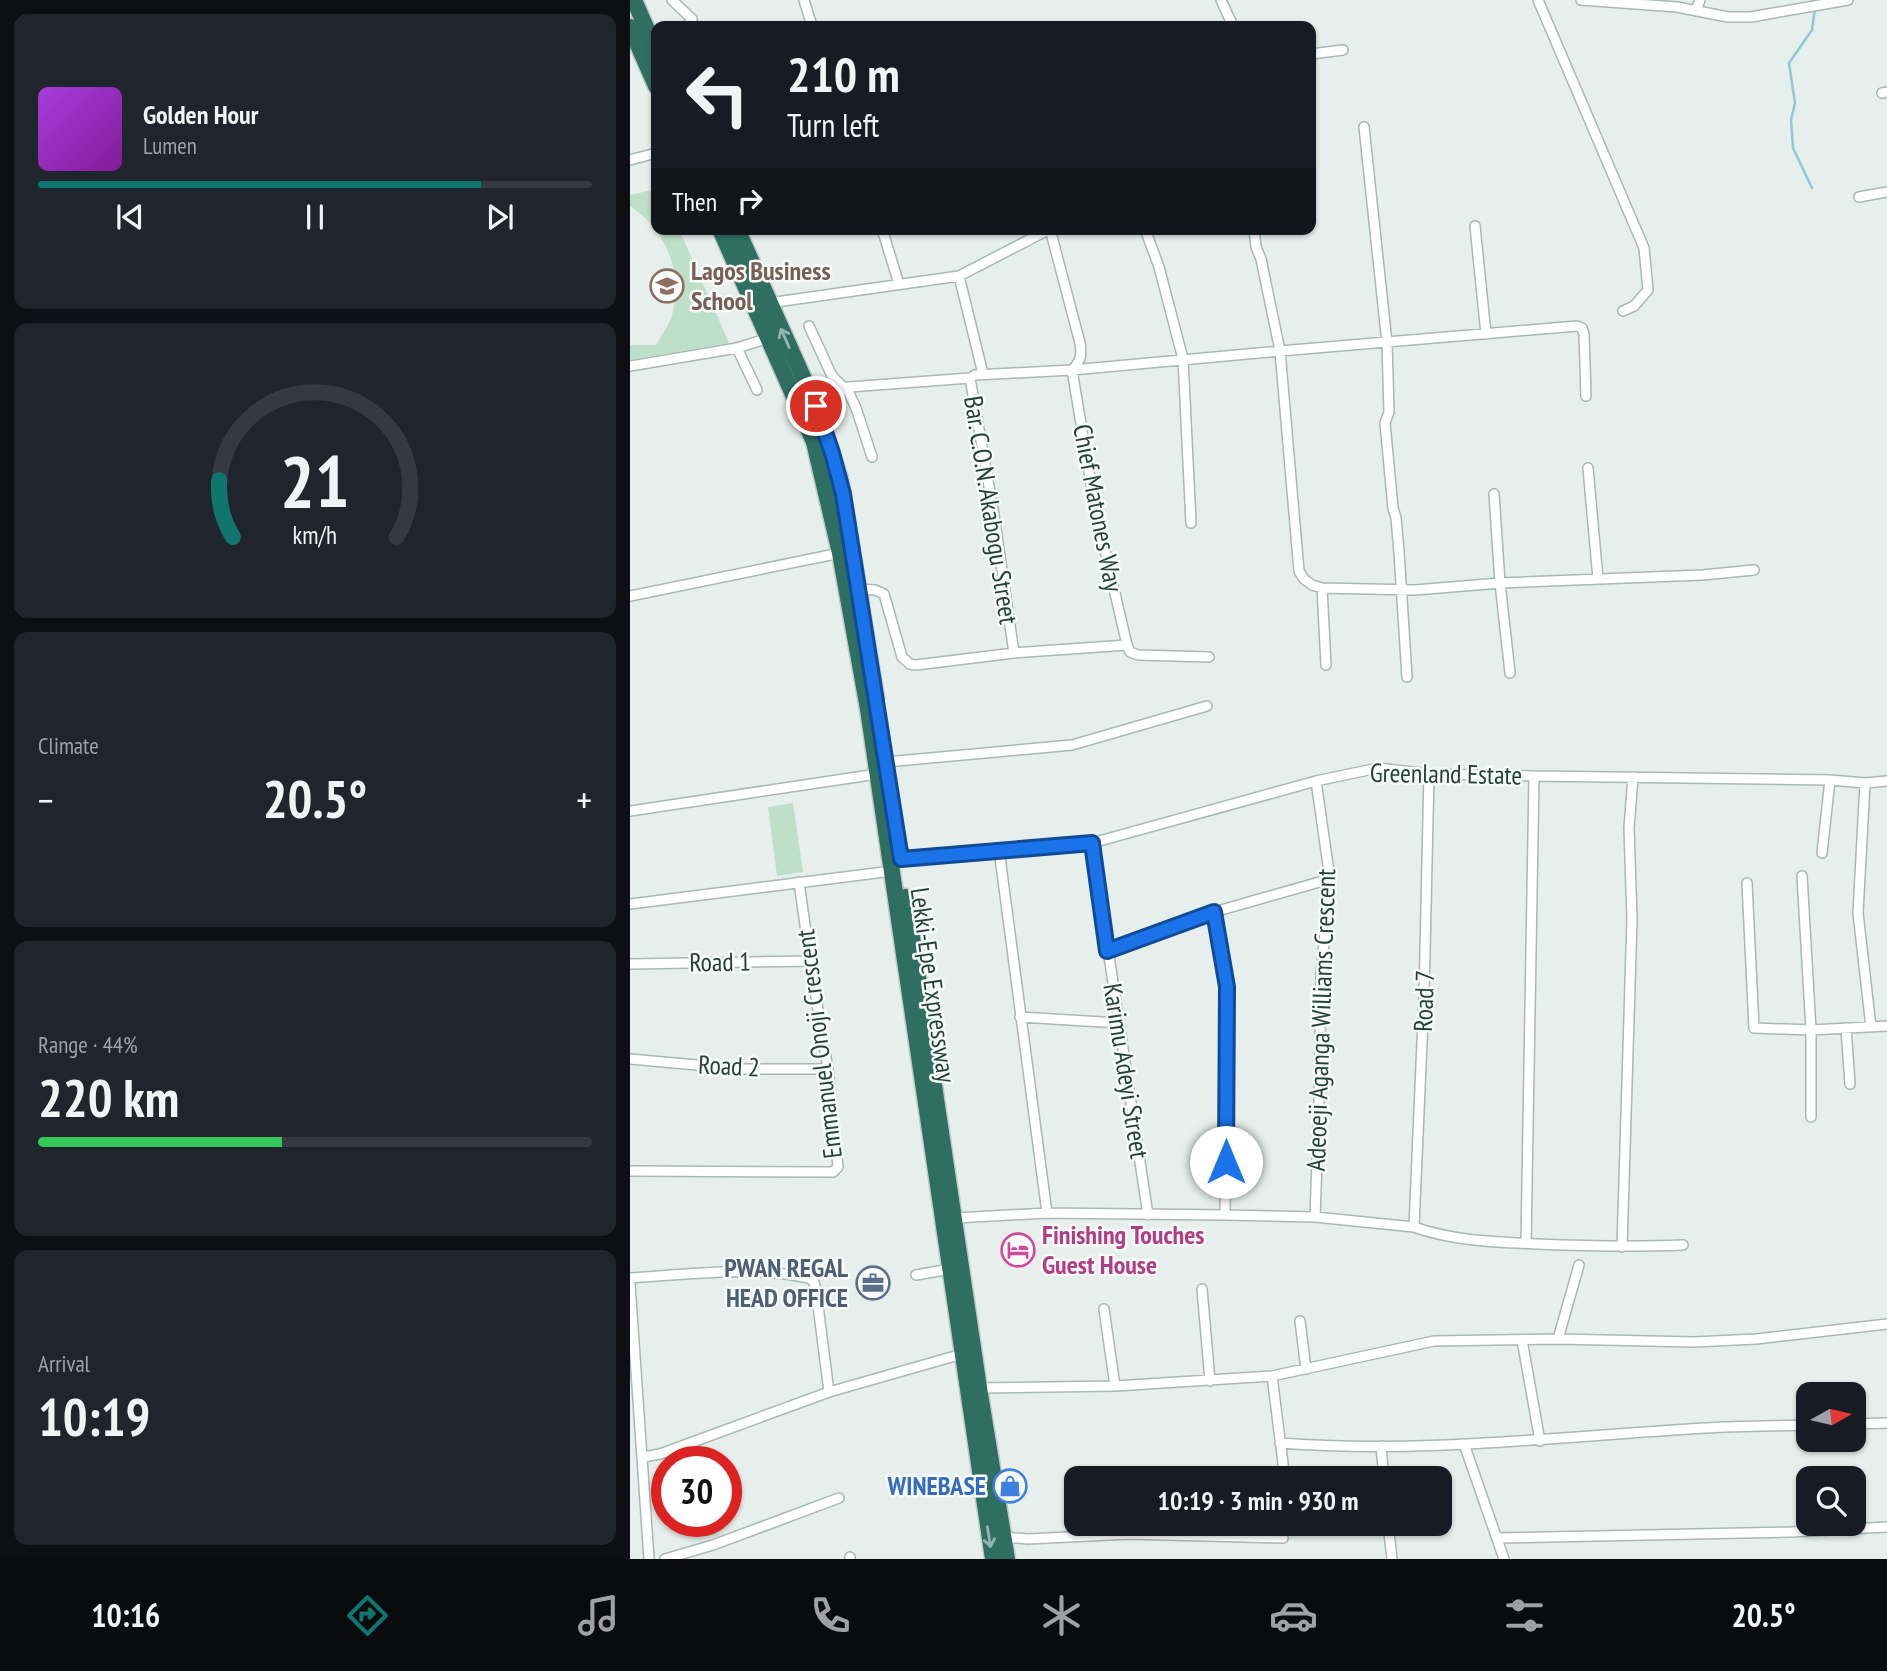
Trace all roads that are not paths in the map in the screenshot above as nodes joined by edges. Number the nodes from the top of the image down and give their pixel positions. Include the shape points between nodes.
1 (634, 0) edge
2 (672, 0) edge
3 (804, 0) edge
4 (1221, 0) edge
5 (1538, 0) edge
6 (1581, 0) edge
7 (1700, 0) edge
8 (1848, 0) edge
9 (1696, 11) junction
10 (691, 21) edge
11 (810, 21) edge
12 (1231, 21) edge
13 (630, 27) edge
14 (648, 50) edge
15 (1343, 50) dead end
16 (1316, 53) edge
17 (1364, 127) dead end
18 (651, 154) edge
19 (630, 160) edge
20 (1887, 192) edge
21 (1859, 197) dead end
22 (1475, 226) dead end
23 (723, 235) edge
24 (740, 235) edge
25 (884, 235) edge
26 (1038, 235) edge
27 (1052, 235) edge
28 (1147, 235) edge
29 (1255, 235) edge
30 (959, 276) junction
31 (899, 284) junction
32 (769, 303) junction
33 (1623, 311) dead end
34 (809, 326) dead end
35 (1486, 334) junction
36 (769, 338) junction
37 (1387, 343) junction
38 (737, 348) junction
39 (1280, 351) junction
40 (1183, 359) junction
41 (630, 366) edge
42 (1072, 370) junction
43 (983, 374) junction
44 (970, 378) junction
45 (844, 388) junction
46 (757, 390) dead end
47 (809, 390) junction
48 (1586, 396) dead end
49 (872, 457) dead end
50 (1588, 468) dead end
51 (1494, 494) dead end
52 (1191, 523) dead end
53 (840, 553) junction
54 (1754, 570) dead end
55 (1598, 579) junction
56 (1500, 583) junction
57 (1322, 588) junction
58 (859, 589) junction
59 (1402, 589) junction
60 (630, 596) edge
61 (1127, 645) junction
62 (1014, 653) junction
63 (1209, 657) dead end
64 (1326, 666) dead end
65 (1510, 673) dead end
66 (1407, 677) dead end
67 (1208, 706) dead end
68 (882, 768) junction
69 (1429, 774) junction
70 (1534, 776) junction
71 (1633, 777) junction
72 (1830, 780) junction
73 (1316, 781) junction
74 (1887, 781) edge
75 (1865, 783) junction
76 (630, 811) edge
77 (1092, 843) junction
78 (999, 850) junction
79 (1822, 853) dead end
80 (896, 865) junction
81 (1802, 876) dead end
82 (1330, 879) junction
83 (799, 882) junction
84 (1747, 883) dead end
85 (630, 904) edge
86 (1214, 912) junction
87 (1107, 951) junction
88 (810, 961) junction
89 (630, 964) edge
90 (913, 979) junction
91 (1020, 1017) junction
92 (1119, 1023) junction
93 (1887, 1026) edge
94 (1871, 1027) junction
95 (1846, 1028) junction
96 (1811, 1030) junction
97 (630, 1059) edge
98 (828, 1069) junction
99 (1850, 1084) dead end
100 (1811, 1117) dead end
101 (630, 1171) edge
102 (1046, 1213) junction
103 (1148, 1215) junction
104 (1225, 1215) junction
105 (1315, 1217) junction
106 (955, 1218) junction
107 (1414, 1227) junction
108 (1526, 1244) junction
109 (1683, 1245) dead end
110 (1622, 1247) junction
111 (1579, 1265) dead end
112 (950, 1269) junction
113 (915, 1275) dead end
114 (630, 1278) edge
115 (630, 1284) edge
116 (1202, 1289) dead end
117 (1104, 1309) dead end
118 (1300, 1321) dead end
119 (1887, 1324) edge
120 (1559, 1339) junction
121 (1522, 1340) junction
122 (961, 1354) junction
123 (1306, 1369) junction
124 (1272, 1376) junction
125 (1210, 1381) junction
126 (1115, 1386) junction
127 (979, 1388) junction
128 (829, 1392) junction
129 (1887, 1423) edge
130 (1866, 1424) edge
131 (1796, 1425) edge
132 (1540, 1441) junction
133 (1280, 1443) junction
134 (1464, 1444) junction
135 (1381, 1446) junction
136 (643, 1457) junction
137 (1283, 1466) edge
138 (1383, 1466) edge
139 (839, 1498) dead end
140 (1887, 1527) edge
141 (1389, 1536) edge
142 (1003, 1537) junction
143 (1283, 1538) dead end
144 (1497, 1538) junction
145 (649, 1559) edge
146 (665, 1559) edge
147 (993, 1559) edge
148 (1007, 1559) edge
149 (1392, 1559) edge
150 (1504, 1559) edge

1 - 14 highway
2 - 10 street
3 - 11 street
4 - 12 street
5 - 33 street via 1644,248 1648,290
6 - 9 street
7 - 9 street
8 - 9 street via 1751,17
13 - 14 highway
15 - 16 street
17 - 37 street
18 - 19 street
20 - 21 street
22 - 35 street
23 - 36 highway, Lekki-Epe Expressway
24 - 32 highway, Lekki-Epe Expressway
25 - 31 street
26 - 30 street
27 - 42 street, Chief Matones Way via 1081,353
28 - 40 street
29 - 39 street
30 - 31 street
30 - 43 street
31 - 32 street
47 -> 32 highway, Lekki-Epe Expressway
34 - 45 street via 832,376
35 - 37 street
35 - 48 street via 1582,328
36 - 38 street
36 - 53 highway, Lekki-Epe Expressway via 814,442
37 - 39 street
37 - 59 street via 1389,412 1385,423
38 - 41 street
38 - 46 street
39 - 40 street
39 - 57 street via 1298,571 1312,586
40 - 42 street
40 - 52 street
42 - 43 street
42 - 61 street, Chief Matones Way
43 - 44 street
44 - 45 street
44 - 62 street, Bar. C.O.N. Akabogu Street
45 - 47 street
45 - 49 street via 856,408
47 - 58 highway, Lekki-Epe Expressway via 841,480
50 - 55 street
51 - 56 street
53 - 60 street
53 - 68 highway, Lekki-Epe Expressway
54 - 55 street
55 - 56 street
56 - 59 street
56 - 65 street
57 - 59 street
57 - 64 street
58 - 62 street via 884,594 902,657 910,664
58 - 68 highway, Lekki-Epe Expressway
59 - 66 street
61 - 62 street, Bar. C.O.N. Akabogu Street
61 - 63 street, Bar. C.O.N. Akabogu Street via 1138,655
67 - 68 street via 1072,745
68 - 76 street
68 - 80 highway, Lekki-Epe Expressway
69 - 70 street, Greenland Estate
69 - 73 street, Greenland Estate via 1378,768
69 - 107 street, Road 7
70 - 71 street
70 - 108 street, Greenland Estate
71 - 72 street
71 - 110 street
72 - 75 street
72 - 79 street
73 - 77 street, Greenland Estate
73 - 82 street, Adeoeji Aganga Williams Crescent
74 - 75 street
75 - 94 street via 1858,913
77 - 78 street, Greenland Estate
77 - 87 street, Karimu Adeyi Street
78 - 80 street, Greenland Estate
78 - 91 street
80 - 83 street, Greenland Estate
80 - 90 highway, Lekki-Epe Expressway
81 - 96 street
82 - 86 street
82 - 105 street, Adeoeji Aganga Williams Crescent via 1321,975
83 - 85 street, Greenland Estate
83 - 88 street, Emmanuel Onoji Crescent
84 - 96 street via 1754,1028
86 - 87 street
86 - 104 street via 1227,987
87 - 92 street, Karimu Adeyi Street
88 - 89 street, Road 1
88 - 98 street, Emmanuel Onoji Crescent
90 - 106 highway, Lekki-Epe Expressway
90 - 112 highway, Lekki-Epe Expressway
91 - 92 street
91 - 102 street
92 - 103 street, Karimu Adeyi Street
93 - 94 street
94 - 95 street
95 - 96 street
95 - 99 street
96 - 100 street
97 - 98 street, Road 2 via 741,1069
98 - 101 street, Emmanuel Onoji Crescent via 839,1163 832,1172
102 - 103 street
102 - 106 street
103 - 104 street
104 - 105 street
105 - 107 street
106 - 127 highway, Lekki-Epe Expressway
107 - 108 street via 1455,1238
108 - 110 street
109 - 110 street
111 - 120 street
112 - 113 street
112 - 122 highway, Lekki-Epe Expressway
114 - 128 street via 718,1272 809,1279 816,1290
115 - 136 street
116 - 125 street
117 - 126 street
118 - 123 street
119 - 120 street via 1694,1342
120 - 121 street
121 - 123 street via 1434,1341
121 - 132 street
122 - 128 street
122 -> 147 highway, Lekki-Epe Expressway
123 - 124 street
124 - 125 street
124 - 133 street
125 - 126 street
126 - 127 street
127 - 142 highway, Lekki-Epe Expressway
128 - 136 street
129 - 130 street
131 - 132 street via 1708,1427
132 - 134 street
133 - 135 street
133 - 137 street
134 - 135 street
134 - 144 street
135 - 138 street
136 - 145 street
139 - 146 street
140 - 144 street
141 - 149 street
142 - 143 street
142 - 148 highway, Lekki-Epe Expressway
144 - 150 street

